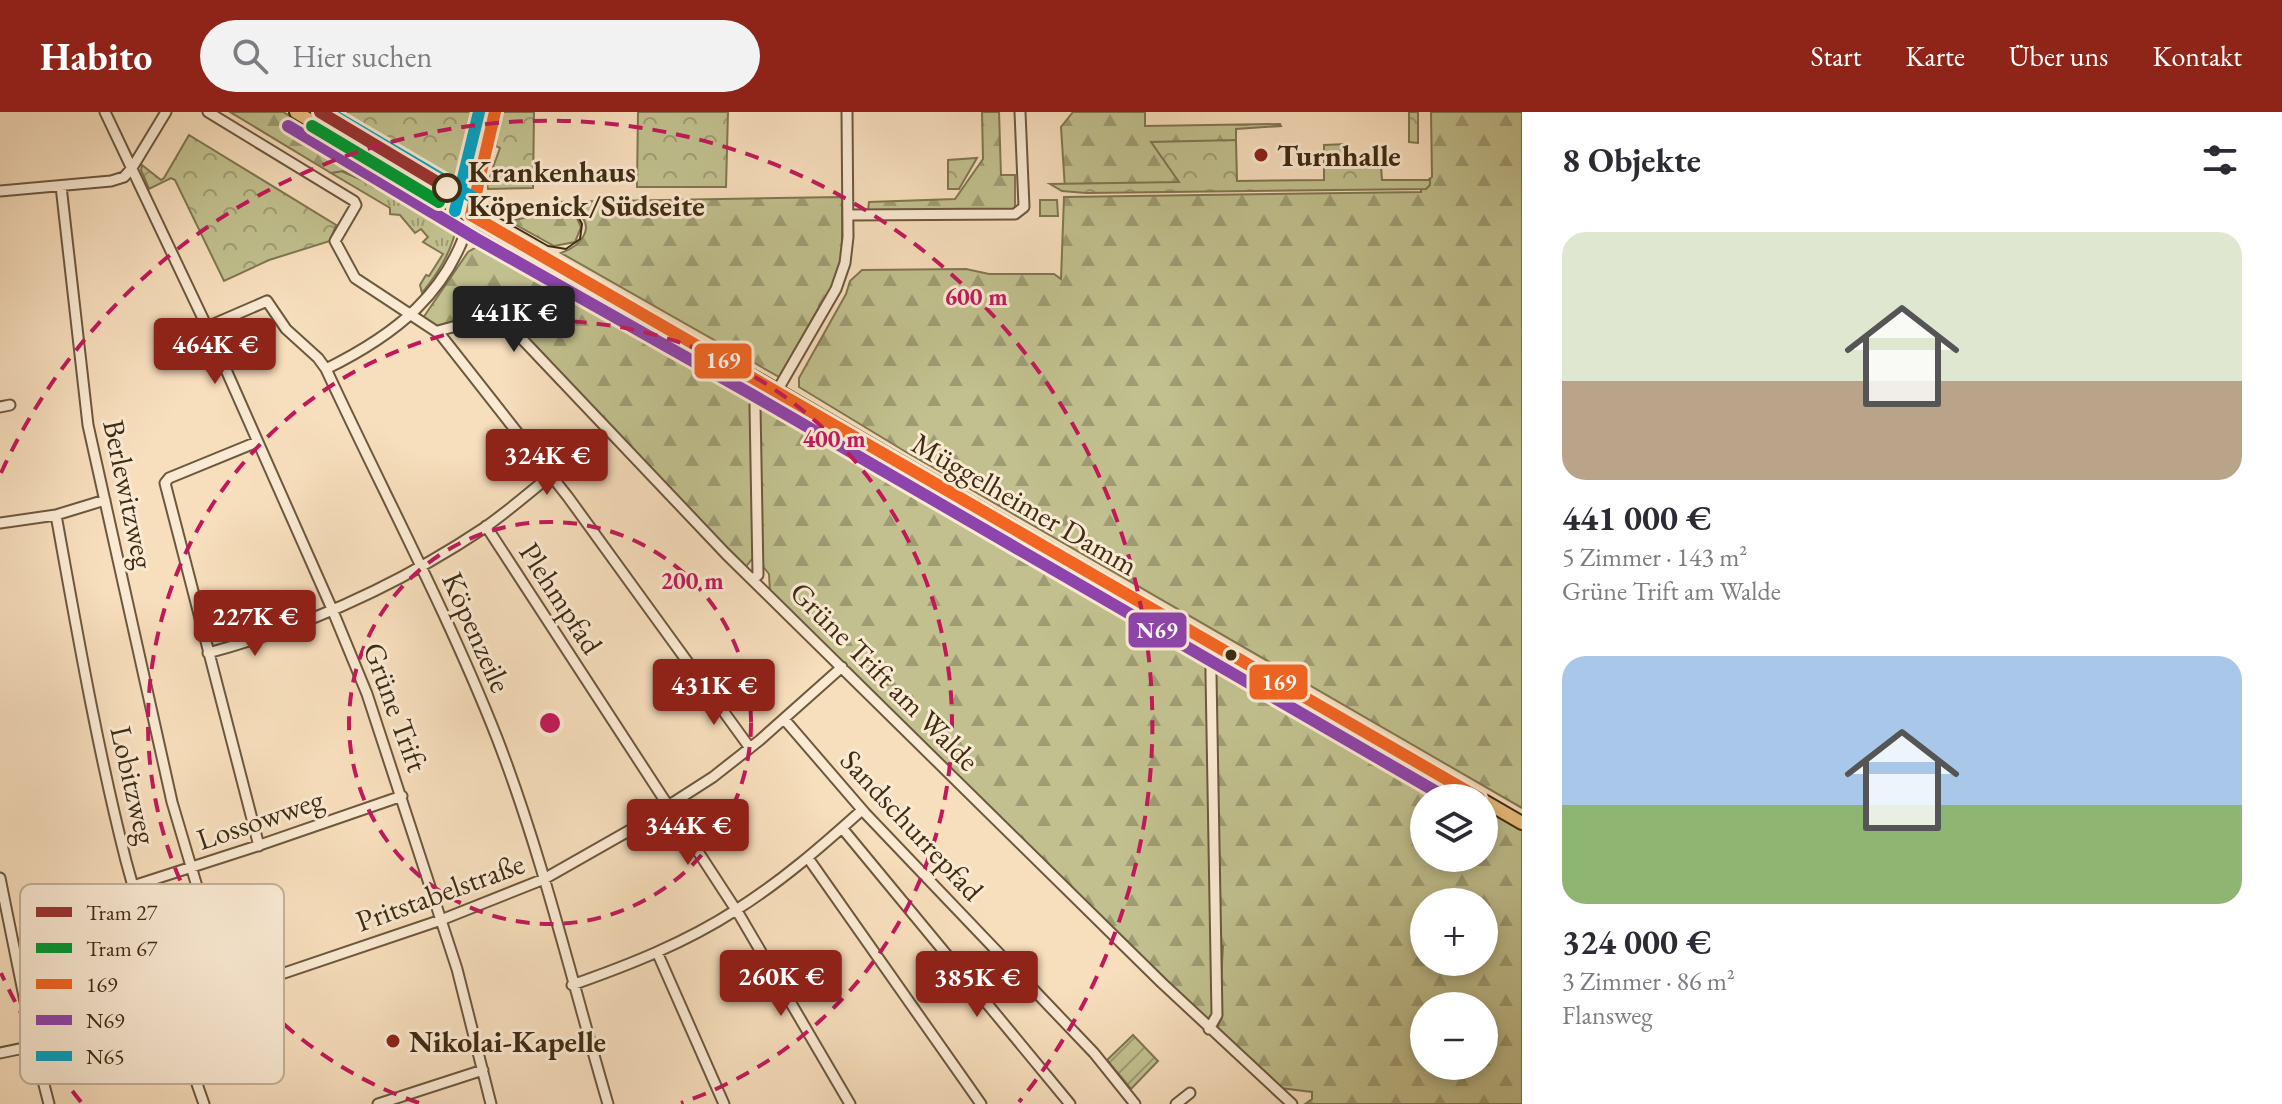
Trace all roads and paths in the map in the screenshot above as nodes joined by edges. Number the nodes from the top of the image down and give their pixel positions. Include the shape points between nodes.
1 (105, 112) edge
2 (166, 112) edge
3 (208, 112) edge
4 (296, 112) edge
5 (495, 112) edge
6 (847, 112) edge
7 (1020, 112) edge
8 (132, 168) junction
9 (61, 186) junction
10 (0, 191) edge
11 (471, 215) junction
12 (848, 215) junction
13 (410, 315) junction
14 (207, 327) junction
15 (438, 331) junction
16 (326, 369) junction
17 (759, 380) junction
18 (777, 391) junction
19 (257, 442) junction
20 (551, 475) junction
21 (105, 500) junction
22 (56, 515) junction
23 (0, 523) edge
24 (486, 526) junction
25 (422, 565) junction
26 (753, 579) junction
27 (332, 609) junction
28 (1214, 645) junction
29 (208, 653) junction
30 (842, 667) junction
31 (784, 719) junction
32 (750, 748) junction
33 (1454, 784) edge
34 (402, 796) junction
35 (669, 807) junction
36 (1498, 809) edge
37 (862, 810) junction
38 (1522, 823) edge
39 (842, 828) junction
40 (259, 846) junction
41 (808, 858) junction
42 (191, 868) junction
43 (0, 878) edge
44 (544, 879) junction
45 (132, 884) edge
46 (139, 884) edge
47 (196, 884) edge
48 (736, 910) junction
49 (441, 920) junction
50 (657, 952) junction
51 (284, 973) edge
52 (20, 977) edge
53 (572, 985) junction
54 (1209, 1029) junction
55 (20, 1049) edge
56 (0, 1053) edge
57 (483, 1070) junction
58 (44, 1084) edge
59 (197, 1084) edge
60 (1190, 1093) dead end
61 (49, 1104) edge
62 (204, 1104) edge
63 (378, 1104) edge
64 (491, 1104) edge
65 (608, 1104) edge
66 (724, 1104) edge
67 (850, 1104) edge
68 (981, 1104) edge
69 (1070, 1104) edge
70 (1135, 1104) edge
71 (1176, 1104) edge
72 (1292, 1104) edge

1 - 8 street, Grüne Trift
2 - 8 street
3 - 13 street via 354,201 335,241 345,264 355,278
4 - 11 main road, Müggelheimer Damm
5 - 11 main road
6 - 12 street
7 - 12 street via 1022,211
8 - 9 street via 116,180
8 - 14 street, Grüne Trift
9 - 10 street
9 - 21 street, Berlewitzweg via 87,415
11 - 13 street via 448,269
11 - 17 main road, Müggelheimer Damm
12 - 18 street via 842,276
13 - 15 street
13 - 16 street via 368,348
14 - 16 street, Köpenzeile via 267,301
14 - 19 street, Grüne Trift
15 - 20 street
15 - 26 street, Grüne Trift am Walde via 493,316 504,320
16 - 25 street, Köpenzeile
17 - 18 main road, Müggelheimer Damm
17 - 26 street via 758,575
18 - 28 main road, Müggelheimer Damm
19 - 27 street, Grüne Trift
19 - 29 street via 165,483
20 - 24 street
20 - 32 street
21 - 22 street
21 - 42 street, Berlewitzweg
22 - 23 street
22 - 45 street, Lobitzweg via 104,771
24 - 25 street
24 - 35 street, Plehmpfad
25 - 27 street
25 - 44 street, Köpenzeile via 498,742
26 - 30 street, Grüne Trift am Walde
27 - 29 street via 274,634
27 - 34 street, Grüne Trift
28 - 33 main road, Müggelheimer Damm
28 - 54 street via 1217,1015
29 - 40 street
30 - 31 street, Pritstabelstraße
30 - 54 street, Grüne Trift am Walde
31 - 32 street, Pritstabelstraße
31 - 37 street, Sandschurrepfad
32 - 35 street, Pritstabelstraße
34 - 40 street, Lossowweg
34 - 49 street, Grüne Trift
35 - 44 street, Pritstabelstraße
35 - 48 street, Plehmpfad
36 - 38 main road, Müggelheimer Damm
37 - 39 street
37 - 70 street, Sandschurrepfad via 1094,1053
39 - 41 street
39 - 69 street
40 - 42 street, Lossowweg
41 - 48 street
41 - 68 street
42 - 46 street, Lossowweg
42 - 47 street, Berlewitzweg
43 - 52 street
44 - 49 street, Pritstabelstraße
44 - 53 street, Köpenzeile
48 - 50 street
48 - 67 street, Plehmpfad
49 - 51 street, Pritstabelstraße
49 - 57 street, Grüne Trift
50 - 53 street
50 - 66 street
53 - 65 street, Köpenzeile
54 - 72 street, Grüne Trift am Walde
55 - 56 street, Pritstabelstraße
57 - 63 street
57 - 64 street, Grüne Trift
58 - 61 street
59 - 62 street, Lobitzweg
60 - 71 street

